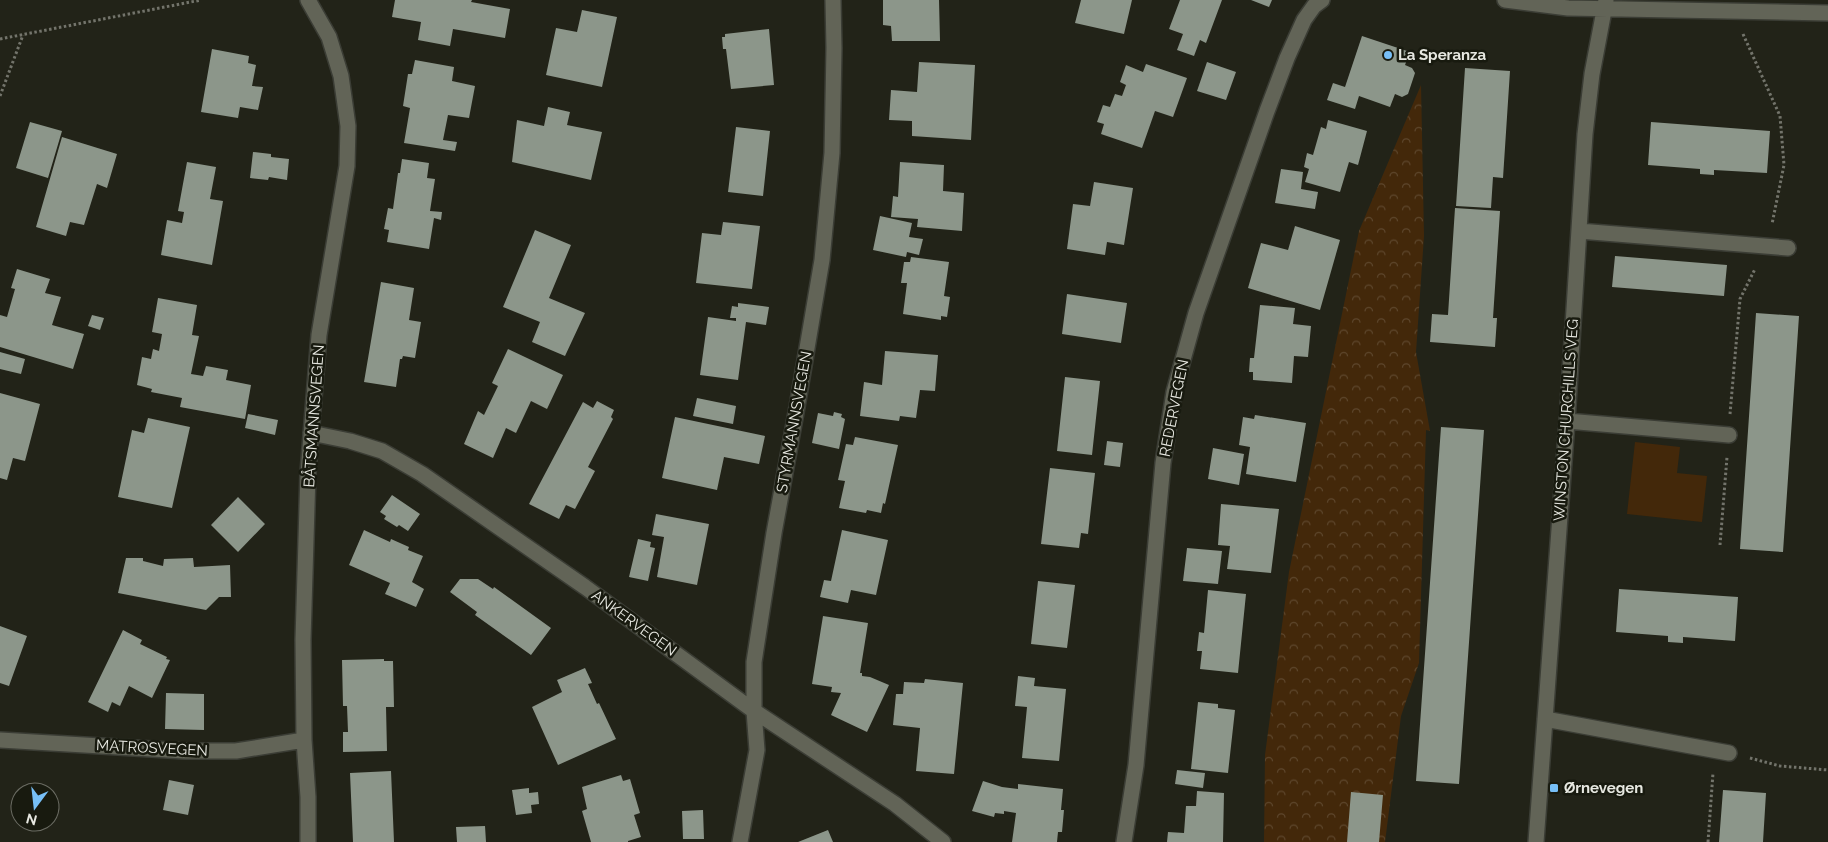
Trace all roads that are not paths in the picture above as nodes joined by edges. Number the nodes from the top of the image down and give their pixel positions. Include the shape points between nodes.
1 (308, 0) edge
2 (832, 0) edge
3 (1322, 0) edge
4 (1505, 0) edge
5 (1605, 4) edge
6 (1828, 13) edge
7 (1579, 230) junction
8 (1788, 248) dead end
9 (1566, 421) junction
10 (311, 433) junction
11 (1729, 435) road end
12 (754, 711) junction
13 (1545, 719) junction
14 (0, 740) edge
15 (304, 740) junction
16 (1729, 753) road end
17 (308, 842) edge
18 (740, 842) edge
19 (943, 842) edge
20 (1124, 842) edge
21 (1536, 842) edge

1 - 10 street, BÅTSMANNSVEGEN via 329,37 341,76 348,126 347,166 319,335
2 - 12 street, STYRMANNSVEGEN via 832,154 822,260 754,662
3 - 20 street, REDERVEGEN via 1304,20 1287,58 1196,313 1174,392 1163,464 1136,765
4 - 5 street via 1568,8
5 - 6 street
5 - 7 street, WINSTON CHURCHILLS VEG via 1585,134
7 - 8 street
7 - 9 street, WINSTON CHURCHILLS VEG
9 - 11 street
9 - 13 street, WINSTON CHURCHILLS VEG
10 - 12 street, ANKERVEGEN via 350,440 382,451 422,474
10 - 15 street, BÅTSMANNSVEGEN via 303,640
12 - 18 street, STYRMANNSVEGEN via 757,750
12 - 19 street, ANKERVEGEN via 895,804
13 - 16 street
13 - 21 street, WINSTON CHURCHILLS VEG
14 - 15 street, MATROSVEGEN via 185,750 236,750
15 - 17 street, BÅTSMANNSVEGEN

